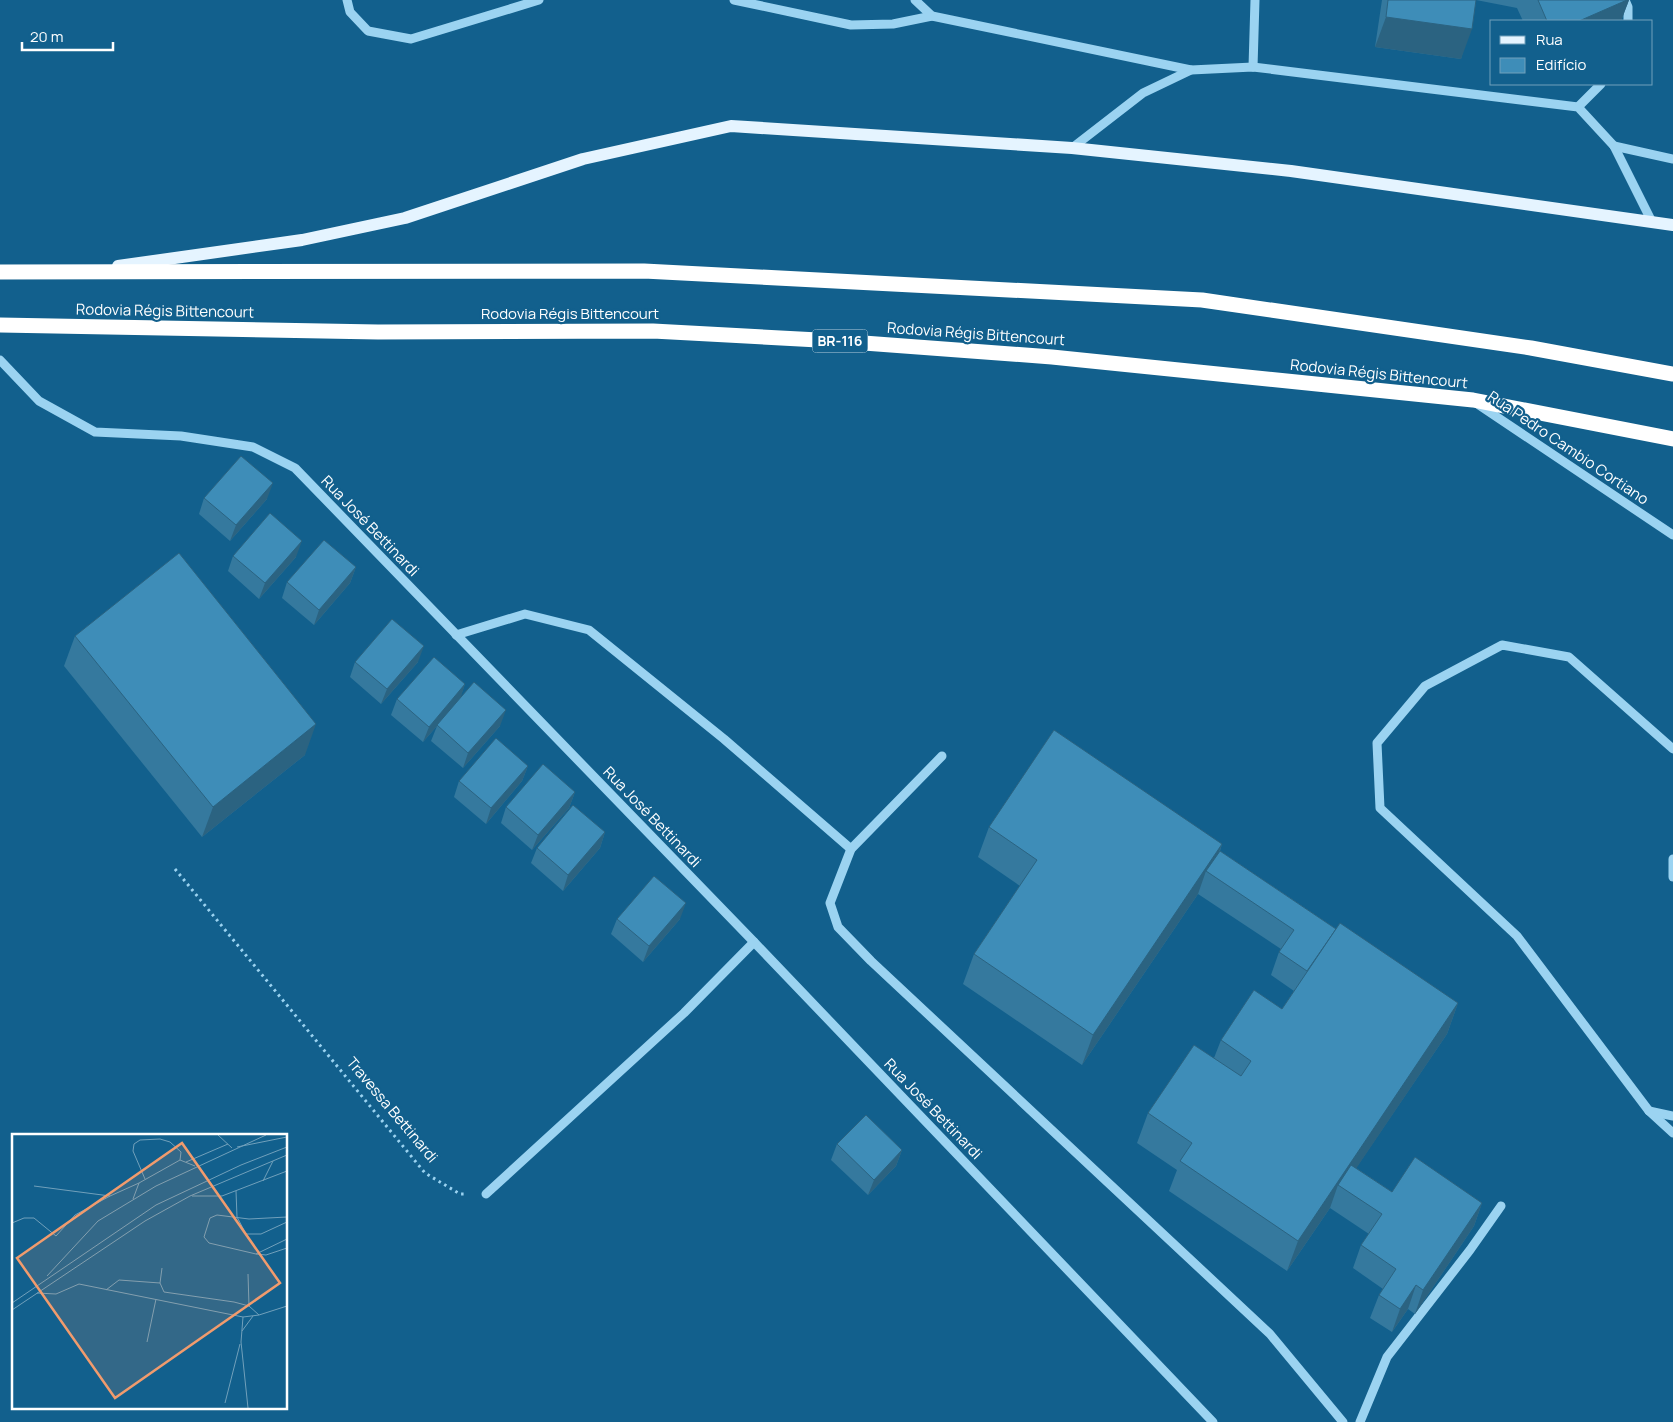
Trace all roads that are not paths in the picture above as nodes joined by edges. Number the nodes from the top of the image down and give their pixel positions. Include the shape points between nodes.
1 (347, 0) edge
2 (539, 0) edge
3 (734, 0) edge
4 (915, 0) edge
5 (1255, 0) edge
6 (1625, 0) edge
7 (932, 16) junction
8 (1628, 20) edge
9 (1253, 67) junction
10 (1191, 70) junction
11 (1600, 85) edge
12 (1578, 106) junction
13 (1614, 146) junction
14 (1072, 148) junction
15 (1673, 159) edge
16 (1652, 222) junction
17 (1673, 225) edge
18 (88, 270) junction
19 (0, 272) edge
20 (0, 325) edge
21 (0, 360) edge
22 (1673, 374) edge
23 (1473, 400) junction
24 (1673, 439) edge
25 (1673, 535) edge
26 (456, 635) junction
27 (1673, 750) edge
28 (942, 756) dead end
29 (851, 849) junction
30 (1673, 859) edge
31 (1673, 877) edge
32 (754, 942) junction
33 (1649, 1111) junction
34 (1673, 1116) edge
35 (1673, 1133) edge
36 (486, 1194) road end
37 (1501, 1206) dead end
38 (1213, 1422) edge
39 (1343, 1422) edge
40 (1360, 1422) edge

1 - 2 street via 350,12 368,31 411,39
3 - 7 street via 851,25 893,24
4 - 7 street
5 - 9 street
6 - 8 street
7 - 10 street
9 - 10 street
9 - 12 street
10 - 14 street via 1142,93
11 - 12 street
12 - 13 street
13 - 15 street
13 - 16 street
14 - 16 main road via 1291,171
14 - 18 main road via 731,126 583,159 405,218 223,253
16 - 17 main road
18 - 19 highway
18 - 22 highway via 644,271 1202,300 1531,348
20 - 23 highway, Rodovia Régis Bittencourt / BR-116 via 378,332 653,331 1052,357
21 - 26 street, Rua José Bettinardi via 39,401 95,432 181,436 253,447 294,468
23 - 24 highway, Rodovia Régis Bittencourt / BR-116
23 - 25 street, Rua Pedro Cambio Cortiano
26 - 29 street via 525,614 588,630 724,739
26 - 32 street, Rua José Bettinardi
27 - 33 street via 1569,657 1502,646 1425,686 1377,743 1380,808 1517,936
28 - 29 street
29 - 39 street via 830,903 838,927 1270,1334
30 - 31 street
32 - 36 street via 684,1013
32 - 38 street, Rua José Bettinardi
33 - 34 street
33 - 35 street
37 - 40 street via 1387,1357

